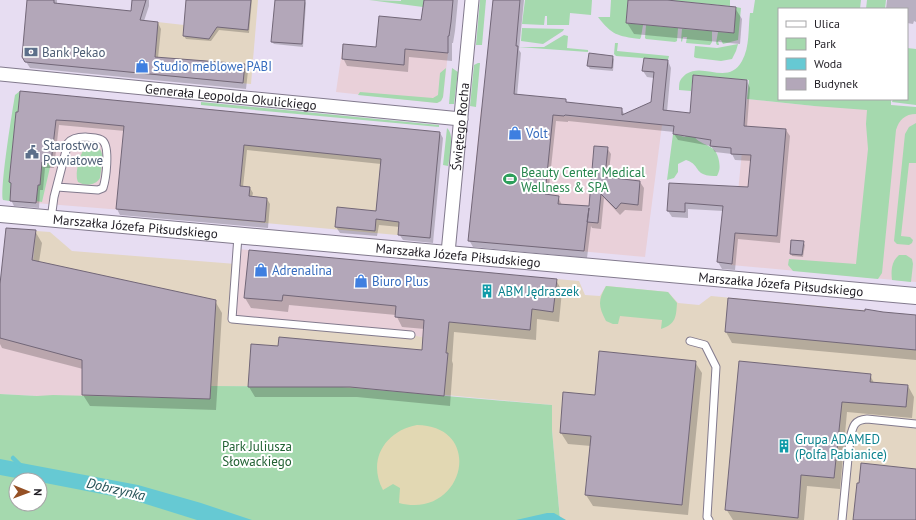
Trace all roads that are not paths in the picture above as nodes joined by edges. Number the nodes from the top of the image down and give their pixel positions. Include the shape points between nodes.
1 (472, 0) edge
2 (0, 74) edge
3 (461, 119) junction
4 (57, 187) junction
5 (0, 214) edge
6 (51, 219) junction
7 (238, 236) junction
8 (448, 253) junction
9 (916, 296) edge
10 (411, 335) dead end
11 (690, 341) dead end
12 (916, 424) edge
13 (709, 520) edge
14 (842, 520) edge

1 - 3 street, Świętego Rocha
2 - 3 street, Generała Leopolda Okulickiego
3 - 8 street, Świętego Rocha
4 - 4 lane via 68,143 74,138 82,137 103,141 107,154 104,188 98,190
4 - 6 lane
5 - 6 street, Marszałka Józefa Piłsudskiego
6 - 7 street, Marszałka Józefa Piłsudskiego
7 - 8 street, Marszałka Józefa Piłsudskiego
7 - 10 lane via 232,320
8 - 9 street, Marszałka Józefa Piłsudskiego
11 - 13 lane via 705,345 716,367 706,517
12 - 14 lane via 867,419 859,420 853,426

